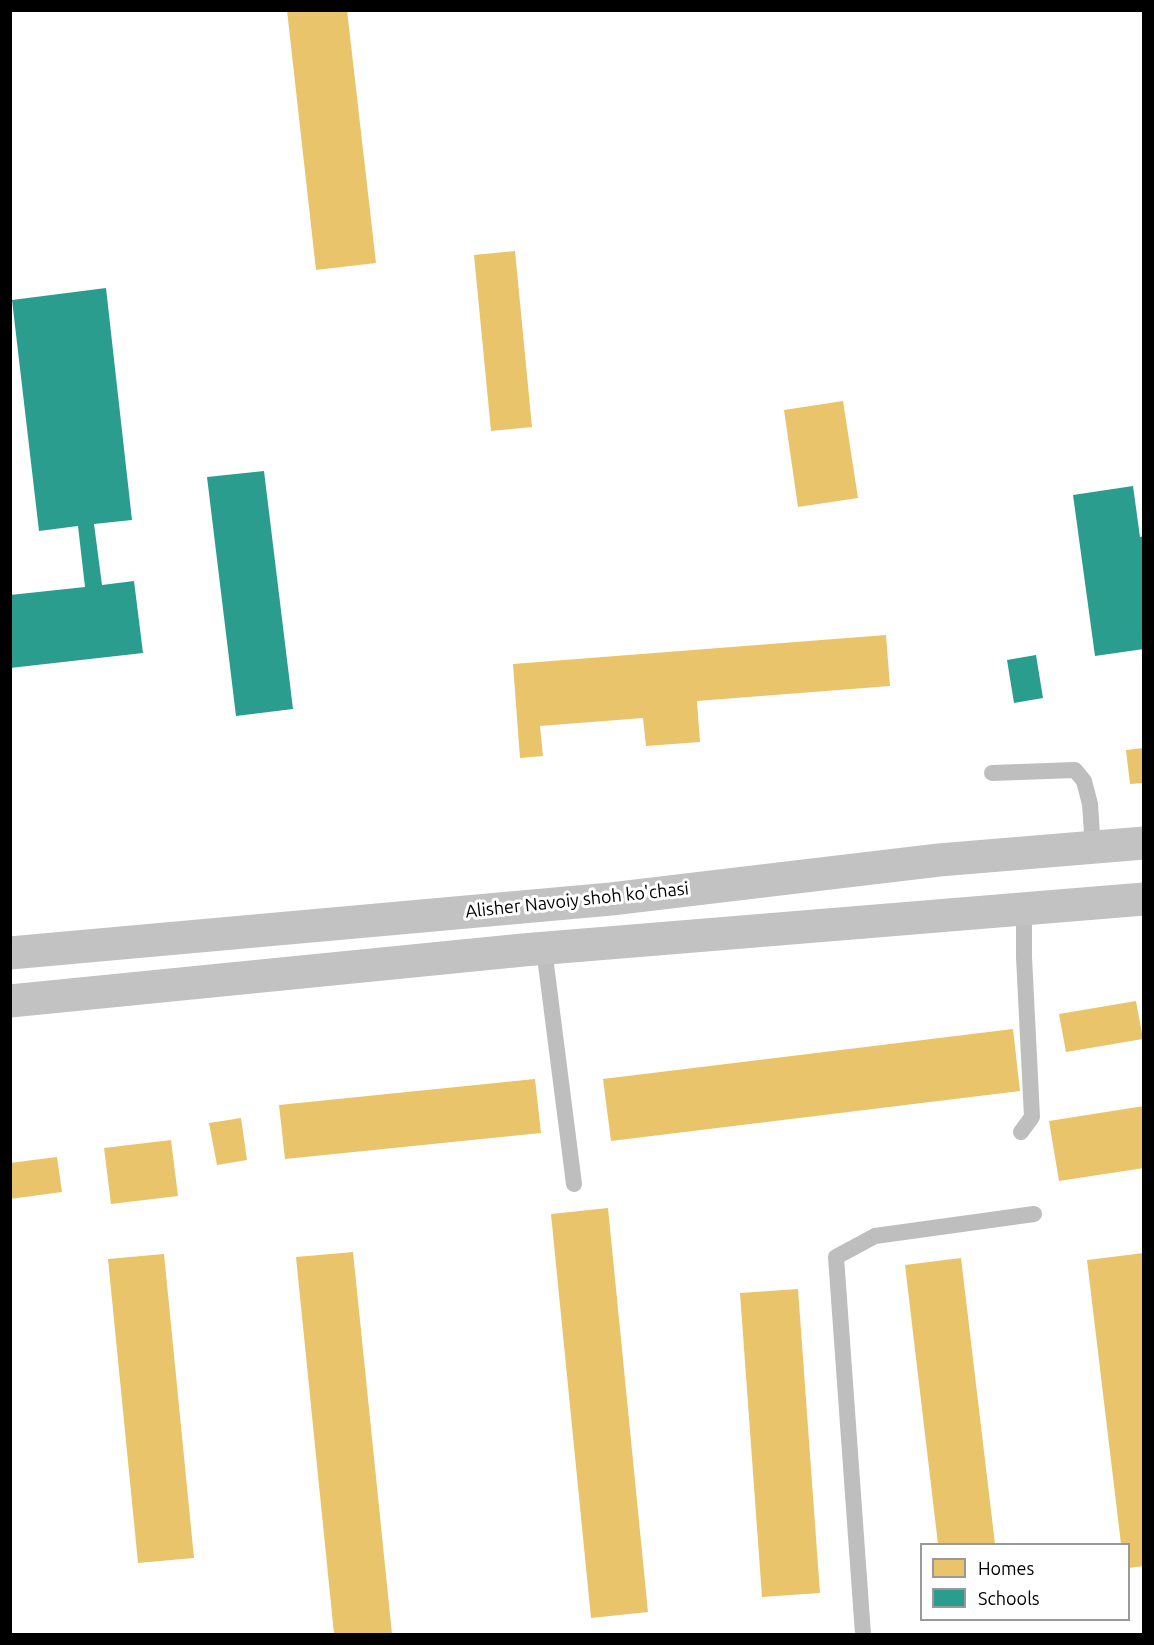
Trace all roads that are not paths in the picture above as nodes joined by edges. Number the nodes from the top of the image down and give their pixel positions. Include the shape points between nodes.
1 (992, 773) dead end
2 (1143, 843) edge
3 (1093, 848) junction
4 (611, 899) junction
5 (1143, 899) edge
6 (1024, 909) junction
7 (617, 942) junction
8 (544, 949) junction
9 (10, 953) edge
10 (10, 1001) edge
11 (1021, 1132) dead end
12 (574, 1184) dead end
13 (1034, 1214) dead end
14 (863, 1635) edge

1 - 3 lane via 1075,770 1084,781 1090,804
2 - 3 main road, Alisher Navoiy shoh ko'chasi
3 - 4 main road, Alisher Navoiy shoh ko'chasi via 939,861
4 - 7 main road
4 - 9 main road, Alisher Navoiy shoh ko'chasi
5 - 6 main road
6 - 7 main road
6 - 11 lane via 1032,1117
7 - 8 main road
8 - 10 main road
8 - 12 lane
13 - 14 lane via 874,1236 836,1257

